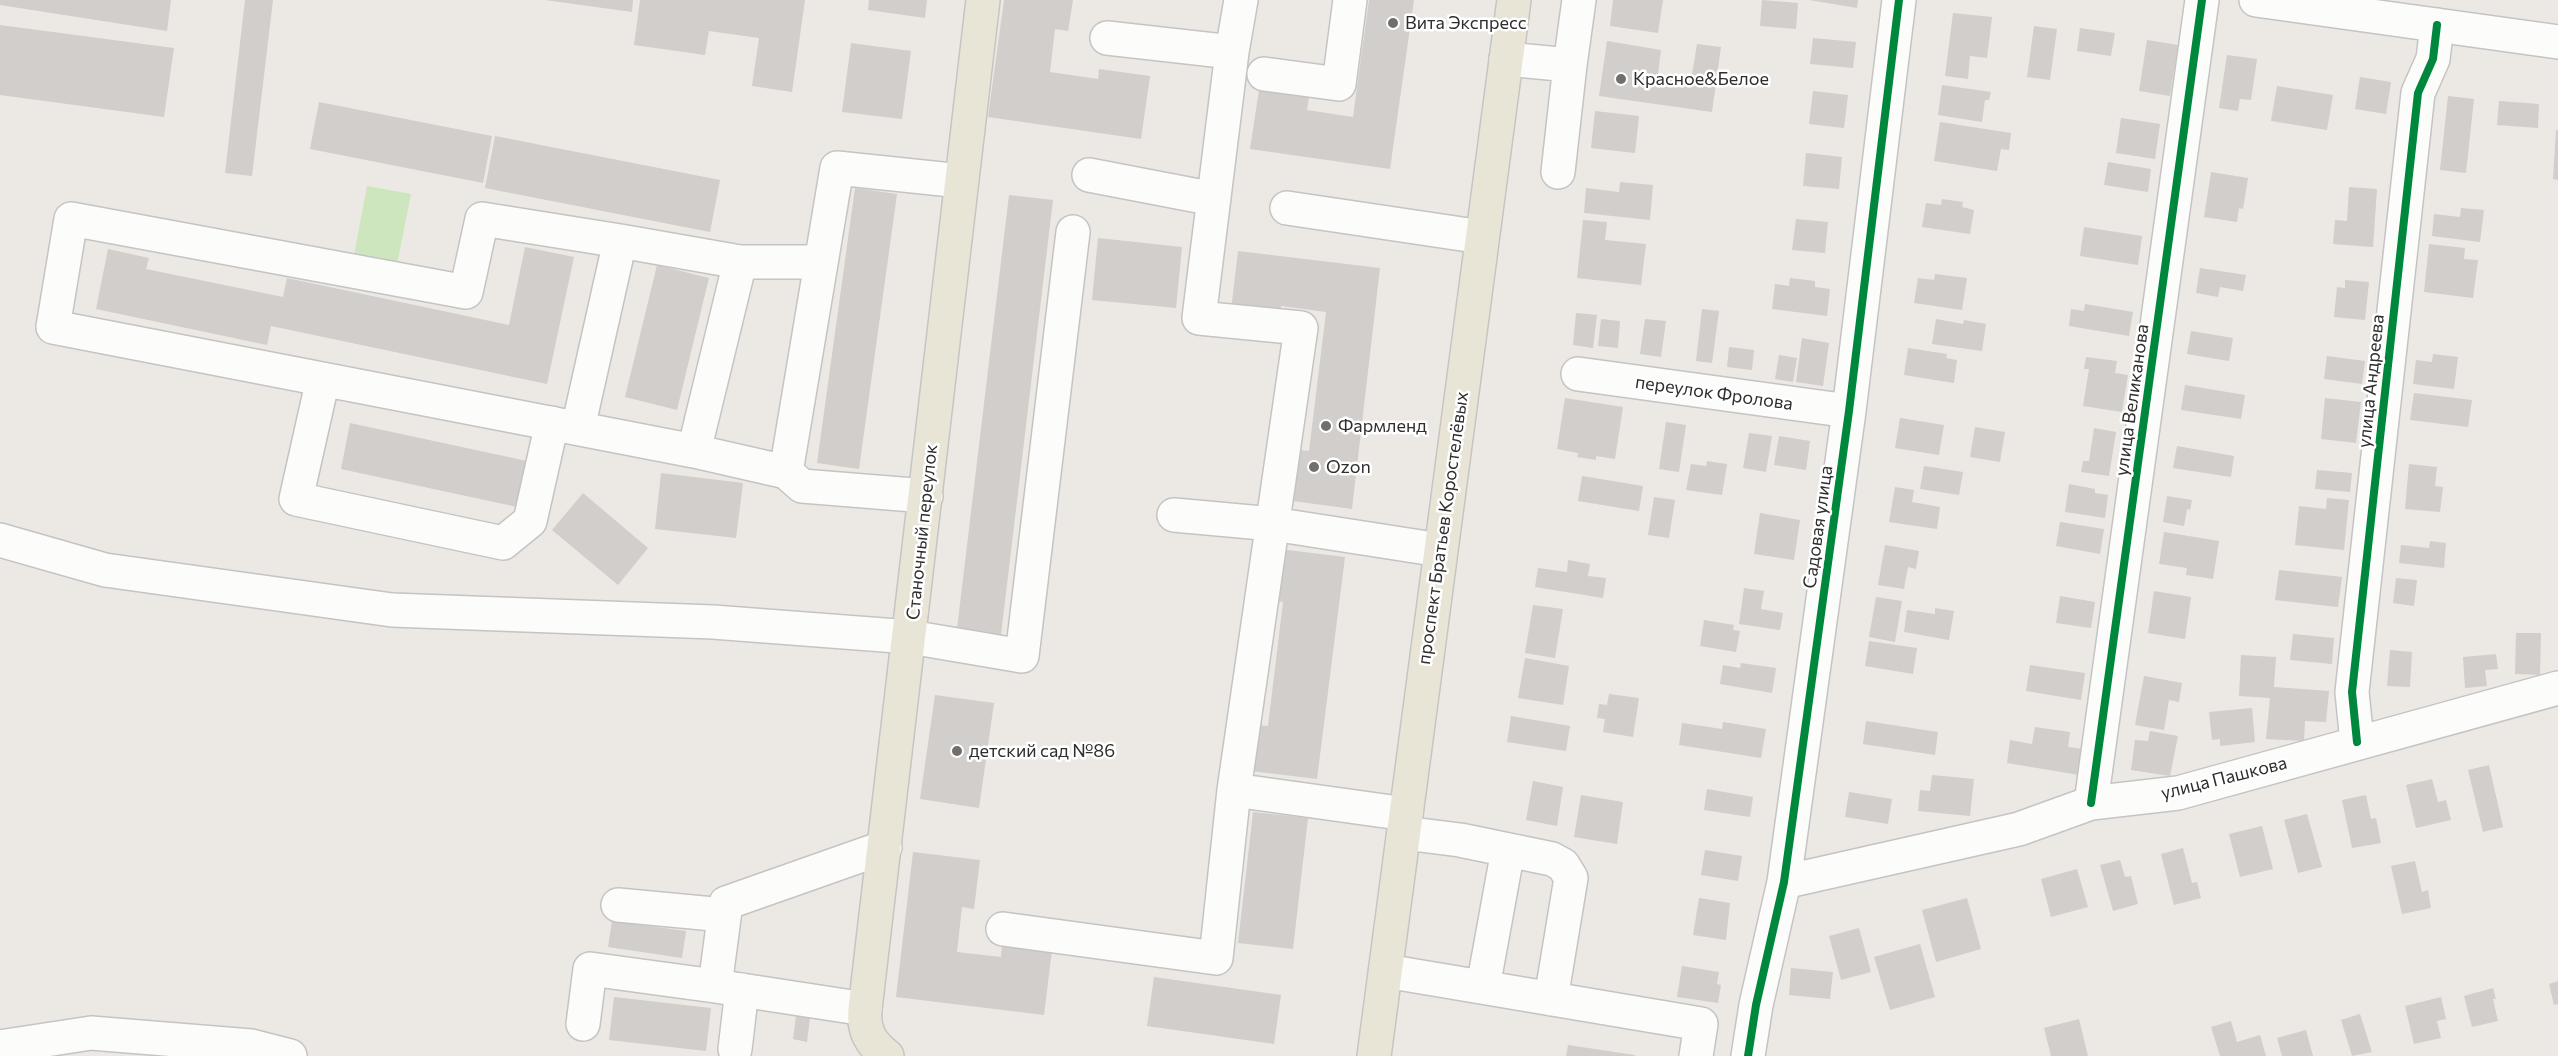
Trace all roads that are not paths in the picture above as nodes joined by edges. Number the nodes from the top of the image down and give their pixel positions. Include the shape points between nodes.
1 (983, 0) edge
2 (1241, 0) edge
3 (1350, 0) edge
4 (1514, 0) edge
5 (1579, 0) edge
6 (1899, 0) edge
7 (2202, 0) edge
8 (2256, 0) edge
9 (2437, 25) junction
10 (1107, 38) dead end
11 (2558, 42) edge
12 (1232, 52) junction
13 (1506, 59) junction
14 (1570, 65) junction
15 (1264, 74) dead end
16 (1558, 172) dead end
17 (1089, 175) dead end
18 (961, 181) junction
19 (1214, 199) junction
20 (1287, 208) dead end
21 (1073, 232) dead end
22 (1482, 237) junction
23 (620, 241) junction
24 (740, 262) junction
25 (821, 262) junction
26 (1578, 374) dead end
27 (323, 379) junction
28 (1849, 411) junction
29 (565, 425) junction
30 (694, 451) junction
31 (786, 472) junction
32 (926, 496) junction
33 (1174, 516) dead end
34 (1273, 524) junction
35 (0, 540) edge
36 (1440, 550) junction
37 (910, 637) junction
38 (2558, 688) edge
39 (2357, 742) junction
40 (1234, 790) junction
41 (2091, 803) junction
42 (1405, 824) junction
43 (885, 847) junction
44 (1508, 850) junction
45 (1784, 882) junction
46 (618, 905) dead end
47 (724, 915) junction
48 (1003, 929) dead end
49 (1386, 971) junction
50 (1483, 987) junction
51 (728, 988) junction
52 (1551, 999) junction
53 (865, 1009) junction
54 (583, 1024) dead end
55 (0, 1047) edge
56 (735, 1049) dead end
57 (880, 1054) edge
58 (290, 1056) edge
59 (1374, 1056) edge
60 (1696, 1056) edge
61 (1748, 1056) edge

1 - 18 main road, Станочный переулок
2 - 12 street
3 - 15 street via 1339,84
4 - 13 main road, проспект Братьев Коростелёвых
5 - 14 street
6 - 28 street, Садовая улица
7 - 41 street, улица Великанова
8 - 9 street
9 - 11 street
9 - 39 street, улица Андреева via 2433,59 2418,93 2414,128 2352,692
10 - 12 street
12 - 19 street
13 - 14 street
13 - 22 main road, проспект Братьев Коростелёвых
14 - 16 street
17 - 19 street
18 - 25 street via 837,168
18 - 32 main road, Станочный переулок
19 - 34 street via 1199,318 1301,328
20 - 22 street
21 - 37 street via 1022,656
22 - 36 main road, проспект Братьев Коростелёвых
23 - 24 street
23 - 27 street via 482,219 466,292 71,219 52,327
23 - 29 street
24 - 25 street
24 - 30 street
25 - 31 street
26 - 28 street, переулок Фролова
27 - 29 street
27 - 29 street via 296,499 503,543 530,521
28 - 45 street, Садовая улица
29 - 30 street
30 - 31 street
31 - 32 street via 802,486
32 - 37 main road, Станочный переулок
33 - 34 street
34 - 36 street
34 - 40 street
35 - 37 street via 105,570 392,609 713,622
36 - 42 main road, проспект Братьев Коростелёвых
37 - 43 main road, Станочный переулок
38 - 39 street, улица Пашкова
39 - 41 street, улица Пашкова via 2178,793
40 - 42 street
40 - 48 street via 1216,958
41 - 45 street, улица Пашкова via 2019,829
42 - 44 street
42 - 49 main road, проспект Братьев Коростелёвых
43 - 47 street via 726,903
43 - 53 main road, Станочный переулок
44 - 50 street
44 - 52 street via 1552,859 1563,865 1571,878
45 - 61 street, Садовая улица
46 - 47 street
47 - 51 street
49 - 50 street
49 - 59 main road, проспект Братьев Коростелёвых
50 - 52 street
51 - 53 street
51 - 54 street via 590,969
51 - 56 street
52 - 60 street via 1701,1024
53 - 57 main road, Станочный переулок via 864,1023
55 - 58 street via 91,1033 251,1046

